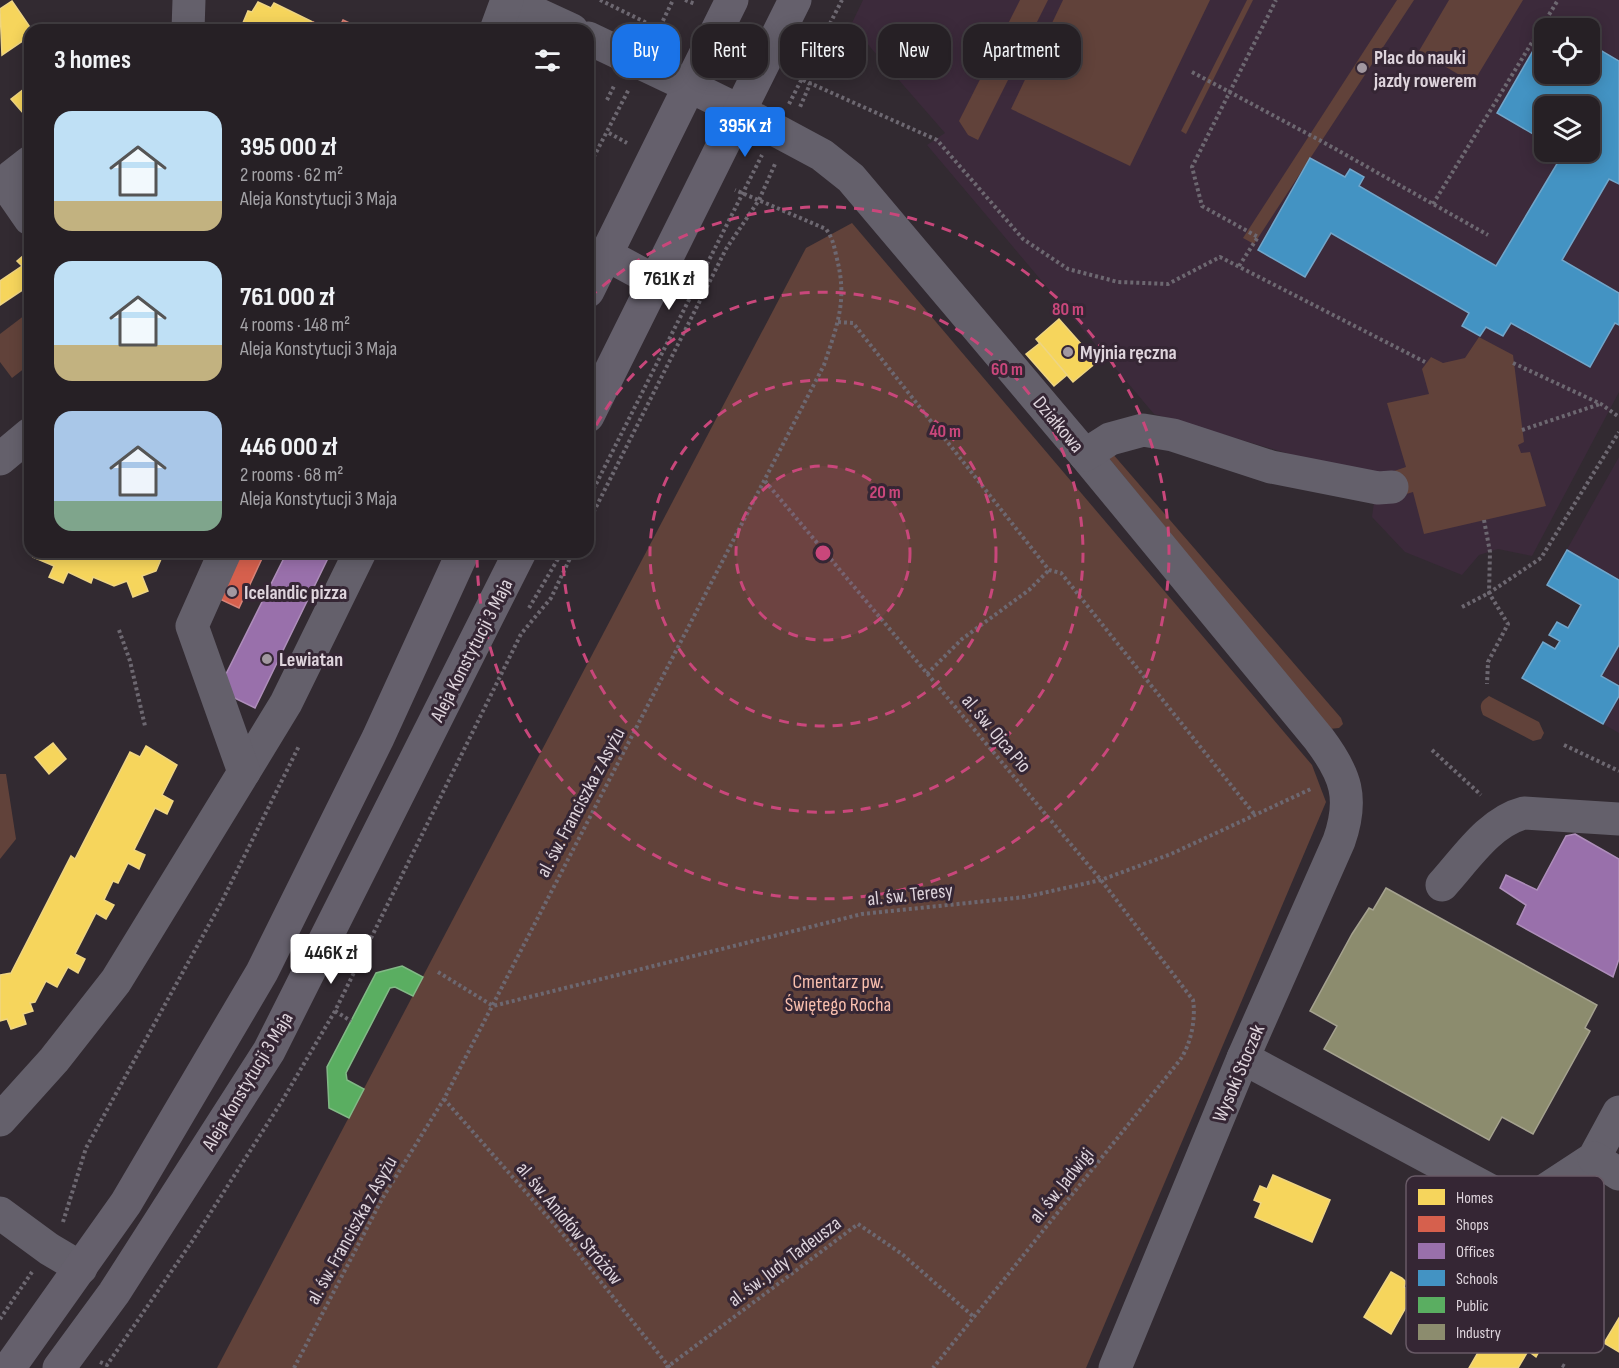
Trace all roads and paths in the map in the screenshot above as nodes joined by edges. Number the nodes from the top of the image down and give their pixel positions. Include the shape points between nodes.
1 (189, 0) edge
2 (507, 0) edge
3 (600, 0) edge
4 (732, 0) edge
5 (795, 0) edge
6 (842, 0) edge
7 (1276, 0) edge
8 (1558, 0) edge
9 (188, 24) edge
10 (498, 24) edge
11 (559, 24) edge
12 (649, 24) dead end
13 (830, 24) edge
14 (594, 41) edge
15 (1192, 72) dead end
16 (800, 78) edge
17 (810, 84) junction
18 (687, 85) junction
19 (1230, 91) junction
20 (740, 111) junction
21 (788, 136) junction
22 (24, 167) edge
23 (745, 193) dead end
24 (759, 200) junction
25 (738, 201) dead end
26 (1433, 204) junction
27 (24, 211) edge
28 (1488, 236) dead end
29 (605, 254) junction
30 (1239, 266) junction
31 (594, 278) edge
32 (655, 281) junction
33 (838, 322) junction
34 (1425, 363) dead end
35 (1513, 363) dead end
36 (594, 404) edge
37 (1600, 404) junction
38 (1619, 417) edge
39 (1522, 430) dead end
40 (1619, 432) edge
41 (24, 439) edge
42 (1085, 455) junction
43 (0, 459) edge
44 (765, 482) junction
45 (1392, 487) dead end
46 (594, 488) edge
47 (594, 511) edge
48 (1484, 520) dead end
49 (222, 558) edge
50 (357, 558) edge
51 (460, 558) edge
52 (517, 558) edge
53 (570, 558) edge
54 (1049, 570) junction
55 (1489, 593) junction
56 (1462, 607) dead end
57 (119, 630) dead end
58 (927, 674) junction
59 (1487, 684) dead end
60 (145, 726) dead end
61 (301, 741) dead end
62 (1564, 745) dead end
63 (1432, 750) dead end
64 (1619, 771) edge
65 (244, 772) junction
66 (1331, 780) junction
67 (1481, 795) dead end
68 (1256, 815) junction
69 (1619, 819) edge
70 (1101, 880) junction
71 (1442, 885) dead end
72 (438, 972) dead end
73 (493, 1006) junction
74 (335, 1011) junction
75 (1195, 1012) joint
76 (351, 1021) dead end
77 (1243, 1058) junction
78 (444, 1099) junction
79 (1619, 1112) edge
80 (0, 1120) edge
81 (1607, 1166) edge
82 (1463, 1176) edge
83 (1584, 1176) edge
84 (0, 1213) edge
85 (49, 1249) junction
86 (81, 1268) junction
87 (975, 1318) junction
88 (0, 1319) edge
89 (98, 1361) dead end
90 (1562, 1365) dead end
91 (668, 1367) edge
92 (9, 1368) edge
93 (59, 1368) edge
94 (294, 1368) edge
95 (933, 1368) edge
96 (1115, 1368) edge
97 (1567, 1368) edge

1 - 9 street
2 - 10 street
2 - 11 street
3 - 12 path
4 - 18 main road
5 - 20 main road
6 - 13 path
7 - 19 path
8 - 26 path
14 - 18 street
15 - 19 path
16 - 17 path
17 - 21 path
17 - 30 path via 937,140 1023,239 1068,269 1118,282 1168,284 1220,257
18 - 20 main road
18 - 29 main road
19 - 26 path
19 - 30 path via 1192,167 1202,206 1258,237
20 - 21 street, Działkowa
20 - 32 main road
21 - 24 path
21 - 42 street, Działkowa via 822,155 851,178
22 - 27 street via 12,176 12,193
23 - 24 path
24 - 33 path, al. św. Franciszka z Asyżu via 826,229 831,235 843,281
24 - 47 path via 726,249
25 - 46 path
26 - 28 path
29 - 31 main road
29 - 32 main road
30 - 34 path
32 - 36 main road
33 - 44 path, al. św. Franciszka z Asyżu via 824,366
33 - 54 path via 853,323
35 - 37 path
37 - 38 path
37 - 39 path
40 - 55 path via 1541,558
41 - 43 street
42 - 45 street via 1110,439 1143,430 1173,435 1271,467 1378,488
42 - 66 street, Działkowa via 1319,739
44 - 58 path, al. św. Ojca Pio
44 - 73 path, al. św. Franciszka z Asyżu
48 - 55 path via 1490,552
49 - 65 street via 192,626
50 - 65 street via 286,703
51 - 86 main road via 378,738 262,972 126,1203
52 - 93 main road, Aleja Konstytucji 3 Maja via 269,1051 114,1293
53 - 74 path via 551,598 521,634
54 - 58 path via 1029,590 962,639
54 - 68 path via 1062,573
55 - 56 path
55 - 59 path via 1508,624 1488,662
57 - 60 path
58 - 70 path, al. św. Ojca Pio
61 - 85 path via 222,901 86,1148 63,1222
62 - 64 path
63 - 67 path
65 - 80 street via 116,981 54,1060
66 - 68 path, al. św. Teresy
66 - 77 street, Wysoki Stoczek via 1347,812 1339,841
68 - 70 path, al. św. Teresy via 1171,854
69 - 71 street via 1516,815 1493,829
70 - 73 path, al. św. Teresy via 1025,897 862,914
70 - 75 path, al. św. Ojca Pio via 1188,990
72 - 73 path
73 - 78 path, al. św. Franciszka z Asyżu
74 - 76 path
74 - 89 path via 193,1240 107,1365
75 - 87 path, al. św. Jadwigi via 1188,1046 1180,1060
77 - 82 street
77 - 96 street, Wysoki Stoczek
78 - 91 path, al. św. Aniołów Stróżów via 561,1233
78 - 94 path, al. św. Franciszka z Asyżu via 381,1199
79 - 81 street
81 - 83 street
84 - 85 street
85 - 86 street
85 - 88 path
86 - 92 main road
87 - 91 path, al. św. Judy Tadeusza via 902,1254 858,1224
87 - 95 path, al. św. Jadwigi
90 - 97 path

